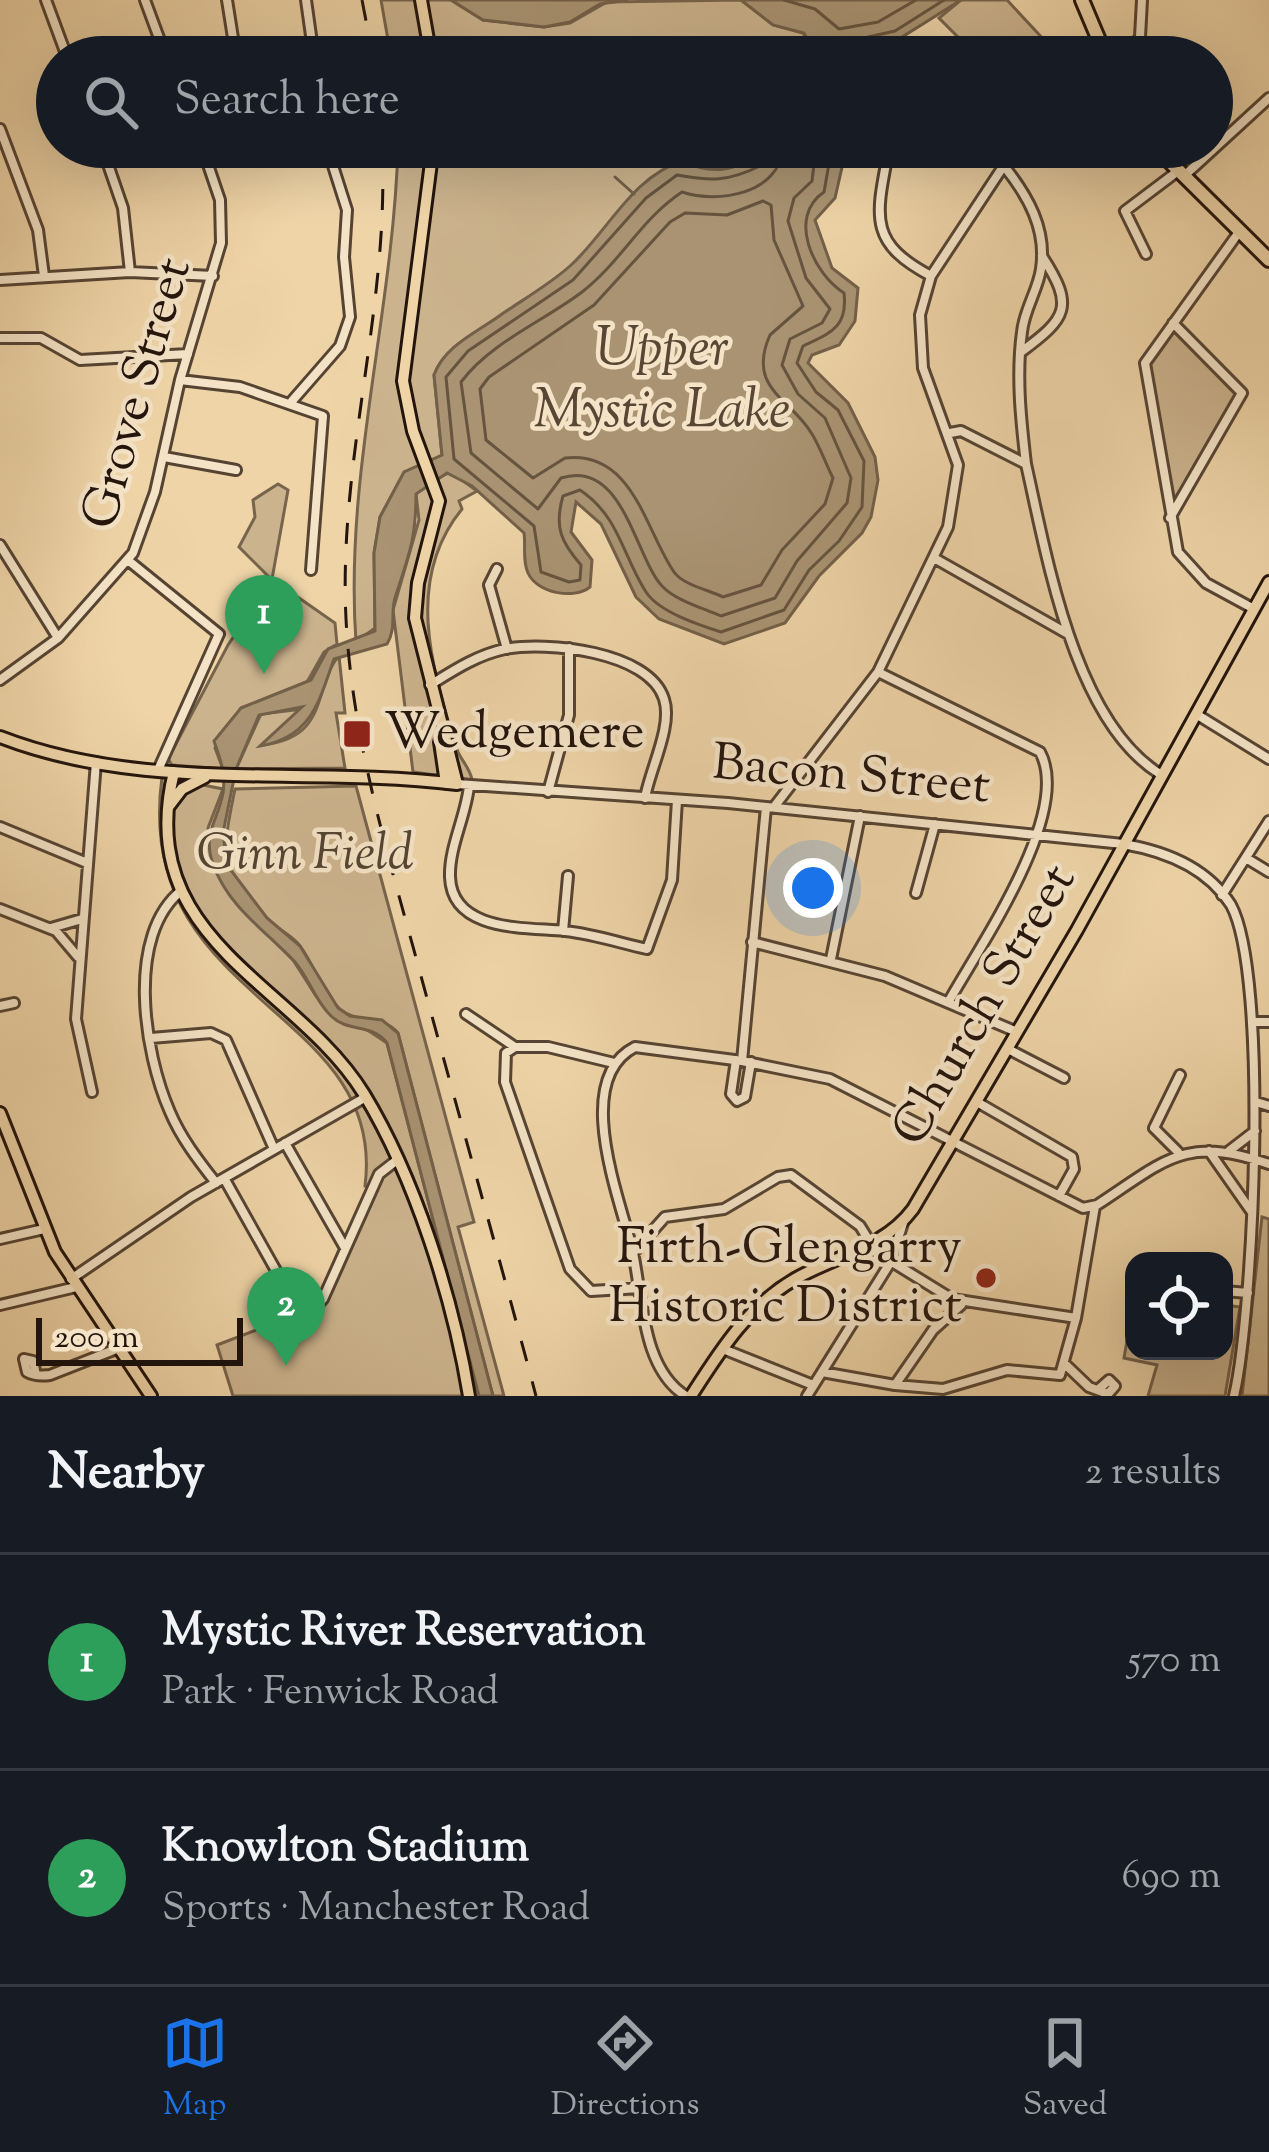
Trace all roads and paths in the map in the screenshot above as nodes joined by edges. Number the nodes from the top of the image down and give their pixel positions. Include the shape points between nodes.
1 (46, 0) edge
2 (145, 0) edge
3 (226, 0) edge
4 (306, 0) edge
5 (421, 0) edge
6 (1082, 0) edge
7 (1142, 0) edge
8 (59, 36) edge
9 (158, 36) edge
10 (232, 36) edge
11 (311, 36) edge
12 (427, 36) edge
13 (1097, 36) edge
14 (1140, 36) edge
15 (1269, 98) edge
16 (0, 129) edge
17 (1233, 129) edge
18 (109, 168) edge
19 (209, 168) edge
20 (334, 168) edge
21 (430, 168) edge
22 (885, 168) edge
23 (1003, 168) edge
24 (1005, 168) edge
25 (1176, 168) edge
26 (1187, 168) edge
27 (1181, 173) junction
28 (1240, 231) junction
29 (1146, 254) dead end
30 (1041, 255) junction
31 (1269, 260) edge
32 (130, 272) junction
33 (44, 276) junction
34 (213, 276) junction
35 (931, 276) junction
36 (0, 280) edge
37 (1173, 323) junction
38 (0, 338) edge
39 (1021, 352) junction
40 (188, 355) junction
41 (180, 380) junction
42 (292, 401) junction
43 (950, 433) junction
44 (164, 457) junction
45 (1026, 464) junction
46 (236, 470) dead end
47 (1170, 518) junction
48 (0, 545) edge
49 (934, 558) junction
50 (10, 560) junction
51 (128, 560) junction
52 (0, 567) edge
53 (497, 569) dead end
54 (311, 570) dead end
55 (1269, 582) edge
56 (1254, 609) junction
57 (1071, 635) junction
58 (58, 638) junction
59 (569, 648) junction
60 (507, 649) junction
61 (878, 672) junction
62 (0, 680) edge
63 (429, 686) junction
64 (1194, 713) junction
65 (439, 726) junction
66 (0, 737) edge
67 (441, 752) junction
68 (1269, 759) edge
69 (96, 760) junction
70 (158, 770) junction
71 (174, 772) junction
72 (1160, 774) junction
73 (212, 777) junction
74 (410, 779) junction
75 (457, 784) junction
76 (548, 792) junction
77 (646, 798) junction
78 (677, 800) junction
79 (770, 808) junction
80 (167, 809) junction
81 (860, 816) junction
82 (1269, 821) edge
83 (935, 824) junction
84 (0, 826) edge
85 (1039, 834) junction
86 (1123, 844) junction
87 (1246, 858) junction
88 (88, 863) junction
89 (1269, 872) edge
90 (568, 876) dead end
91 (183, 889) junction
92 (916, 893) dead end
93 (1222, 895) junction
94 (0, 909) edge
95 (83, 918) junction
96 (51, 928) junction
97 (563, 931) junction
98 (752, 942) junction
99 (831, 958) junction
100 (80, 963) junction
101 (949, 1001) junction
102 (14, 1003) dead end
103 (0, 1006) edge
104 (466, 1014) dead end
105 (1252, 1022) junction
106 (1269, 1022) edge
107 (1018, 1032) junction
108 (152, 1038) junction
109 (514, 1047) junction
110 (1008, 1048) junction
111 (743, 1061) junction
112 (614, 1063) junction
113 (1180, 1075) dead end
114 (1064, 1078) dead end
115 (92, 1092) dead end
116 (366, 1097) junction
117 (976, 1102) junction
118 (1256, 1102) junction
119 (1269, 1106) edge
120 (0, 1112) edge
121 (1256, 1130) junction
122 (953, 1142) junction
123 (285, 1143) junction
124 (274, 1149) junction
125 (1209, 1149) junction
126 (1178, 1152) junction
127 (1228, 1152) junction
128 (1255, 1159) junction
129 (397, 1160) junction
130 (1269, 1164) edge
131 (220, 1180) junction
132 (1059, 1196) junction
133 (1095, 1206) junction
134 (1251, 1211) junction
135 (904, 1220) junction
136 (44, 1229) junction
137 (0, 1239) edge
138 (870, 1245) junction
139 (345, 1249) junction
140 (633, 1253) junction
141 (890, 1263) junction
142 (74, 1283) junction
143 (640, 1288) junction
144 (1233, 1292) edge
145 (1248, 1293) junction
146 (962, 1304) junction
147 (0, 1305) edge
148 (1076, 1318) junction
149 (119, 1348) junction
150 (722, 1349) junction
151 (1064, 1370) junction
152 (822, 1372) junction
153 (36, 1375) dead end
154 (813, 1385) junction
155 (895, 1385) junction
156 (1100, 1388) dead end
157 (151, 1396) edge
158 (469, 1396) edge
159 (688, 1396) edge
160 (807, 1396) edge
161 (1234, 1396) edge

1 - 8 street
2 - 9 street
3 - 10 street
4 - 11 street
5 - 12 main road
6 - 13 highway
7 - 14 street
15 - 17 street
16 - 33 street via 38,230
18 - 32 street via 123,208
19 - 34 street, Grove Street via 222,211
20 - 42 street via 347,210 350,317 340,346
21 - 63 main road via 404,367 408,416 440,510 416,601
22 - 35 street via 882,233 897,255
23 - 35 street
24 - 30 street via 1038,221
25 - 27 highway
26 - 27 street
27 - 28 highway
27 - 29 street via 1125,211
28 - 31 highway
28 - 37 street
30 - 39 street
30 - 39 street via 1064,310
32 - 33 street
32 - 34 street
33 - 36 street
34 - 40 street, Grove Street
35 - 43 street via 918,344
37 - 47 street via 1144,363
37 - 47 street via 1242,393
38 - 40 street via 41,338 80,360
39 - 45 street
40 - 41 street, Grove Street
41 - 42 street
41 - 44 street, Grove Street
42 - 54 street via 325,421
43 - 45 street via 961,430
43 - 49 street via 958,487
44 - 46 street
44 - 51 street, Grove Street
45 - 57 street
47 - 56 street via 1188,568
48 - 50 street
49 - 57 street
49 - 61 street
50 - 52 street
50 - 58 street
51 - 58 street, Grove Street
51 - 70 street via 219,634
53 - 60 street via 489,585
55 - 56 main road, Church Street
56 - 64 main road, Church Street
57 - 72 street via 1124,744
58 - 62 street, Grove Street
59 - 60 street
59 - 76 street via 569,715
59 - 77 street via 640,671 662,694 664,725
60 - 63 street
61 - 79 street
61 - 85 street via 1040,752 1046,763
63 - 65 main road
64 - 68 street
64 - 72 main road, Church Street
65 - 67 main road
65 - 75 main road
66 - 69 main road, Bacon Street
67 - 74 main road via 430,770
67 - 75 main road
69 - 70 main road, Bacon Street
69 - 88 street
70 - 71 main road, Bacon Street
71 - 73 main road, Bacon Street
71 - 80 main road
72 - 86 main road, Church Street
73 - 74 main road, Bacon Street
73 - 80 main road via 182,789
74 - 75 main road, Bacon Street
75 - 76 street, Bacon Street
75 - 97 street via 454,894 504,928
76 - 77 street, Bacon Street
77 - 78 street, Bacon Street
78 - 79 street, Bacon Street
78 - 97 street via 672,880 652,945
79 - 81 street, Bacon Street
79 - 98 street
80 - 91 main road
81 - 83 street, Bacon Street
81 - 99 street
82 - 87 street
83 - 85 street, Bacon Street
83 - 92 street
84 - 88 street
85 - 86 street, Bacon Street
85 - 101 street
86 - 93 street, Bacon Street via 1176,858
86 - 107 main road, Church Street
87 - 89 street
87 - 93 street
88 - 95 street
90 - 97 street
91 - 108 street via 164,909 150,945
91 - 116 main road via 228,957 333,1052
93 - 105 street via 1248,947
94 - 96 street
95 - 96 street
95 - 100 street
96 - 100 street
98 - 99 street
98 - 111 street
99 - 101 street
100 - 115 street via 77,1024
101 - 107 street
102 - 103 street
104 - 109 street
105 - 106 street
105 - 118 street
107 - 110 main road, Church Street
108 - 124 street via 211,1033 226,1040
108 - 131 street via 169,1111
109 - 112 street
109 - 143 street via 506,1053 505,1082 557,1241 591,1291
110 - 114 street
110 - 117 main road, Church Street
111 - 112 street via 635,1048
111 - 122 street via 830,1079
112 - 140 street via 603,1155
113 - 126 street via 1154,1128
116 - 123 street
116 - 129 main road
117 - 122 main road, Church Street
117 - 132 street via 1072,1157
118 - 119 street
118 - 121 street
120 - 136 main road
121 - 127 street
121 - 128 street
122 - 132 street
122 - 135 main road, Church Street
123 - 124 street
123 - 139 street
124 - 131 street
125 - 126 street
125 - 127 street
125 - 134 street
126 - 133 street
127 - 128 street
128 - 130 street
128 - 134 street
129 - 139 street via 380,1172
129 - 158 main road via 427,1236
131 - 139 street via 301,1311 319,1306
131 - 142 street
132 - 133 street
133 - 148 street
134 - 145 street
135 - 138 main road, Church Street
135 - 141 street
136 - 137 street
136 - 142 main road
138 - 140 street via 860,1226 788,1175 724,1209 664,1216
138 - 141 street
138 - 150 main road, Church Street via 777,1290
140 - 143 street
141 - 146 street
141 - 152 street
142 - 147 street
142 - 149 main road
143 - 159 street via 654,1352 674,1388
144 - 145 street
145 - 161 street
146 - 148 street
146 - 155 street
148 - 151 street
149 - 153 street via 62,1373
149 - 157 main road
150 - 154 street
150 - 159 main road, Church Street
151 - 155 street via 1007,1370 943,1389
151 - 156 street
152 - 154 street
152 - 155 street
154 - 160 street

